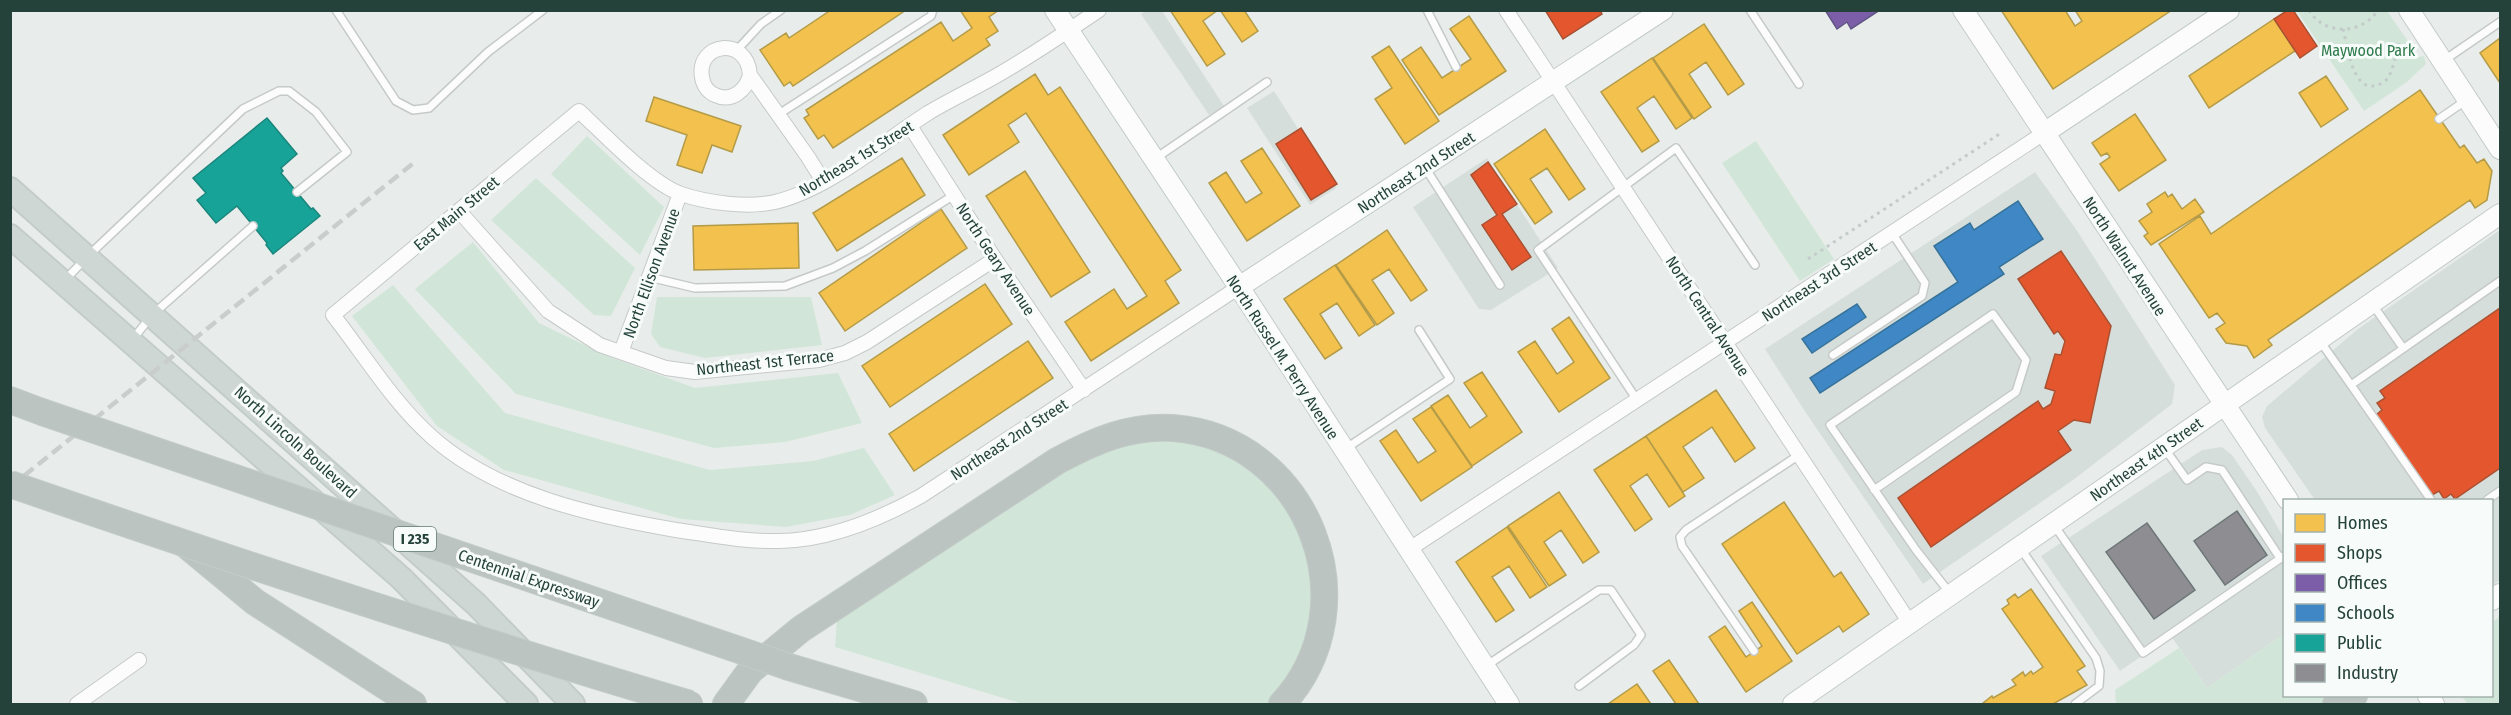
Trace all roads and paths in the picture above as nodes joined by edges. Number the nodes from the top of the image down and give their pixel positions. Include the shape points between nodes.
1 (336, 10) edge
2 (543, 10) edge
3 (781, 10) edge
4 (933, 10) edge
5 (1055, 10) edge
6 (1099, 10) edge
7 (1427, 10) edge
8 (1506, 10) edge
9 (1663, 10) edge
10 (1750, 10) edge
11 (1963, 10) edge
12 (2229, 10) edge
13 (2309, 10) edge
14 (2378, 10) edge
15 (2409, 10) edge
16 (2500, 22) edge
17 (2343, 29) junction
18 (1068, 31) junction
19 (2400, 41) dead end
20 (737, 50) junction
21 (2442, 62) junction
22 (1456, 67) dead end
23 (750, 75) junction
24 (1267, 82) dead end
25 (1553, 83) junction
26 (1799, 84) dead end
27 (2468, 99) junction
28 (579, 111) joint
29 (779, 114) junction
30 (2439, 118) dead end
31 (909, 126) junction
32 (2001, 133) dead end
33 (2044, 133) junction
34 (2500, 149) edge
35 (1154, 160) junction
36 (1425, 166) junction
37 (823, 181) junction
38 (1623, 187) junction
39 (10, 189) edge
40 (297, 192) dead end
41 (680, 194) junction
42 (954, 195) junction
43 (459, 211) junction
44 (2500, 214) edge
45 (254, 226) dead end
46 (1892, 233) junction
47 (10, 236) edge
48 (87, 256) junction
49 (995, 259) junction
50 (1808, 259) dead end
51 (1755, 265) dead end
52 (649, 277) junction
53 (2500, 281) edge
54 (63, 282) junction
55 (1500, 285) dead end
56 (1239, 287) junction
57 (2372, 303) junction
58 (152, 315) junction
59 (333, 315) joint
60 (1419, 330) dead end
61 (2319, 339) junction
62 (131, 342) junction
63 (1725, 343) junction
64 (2403, 348) junction
65 (621, 352) junction
66 (1833, 355) dead end
67 (2351, 385) junction
68 (1084, 390) junction
69 (10, 400) edge
70 (1637, 400) junction
71 (2224, 406) junction
72 (2164, 447) junction
73 (1343, 450) junction
74 (1799, 454) junction
75 (10, 484) edge
76 (1874, 490) junction
77 (2287, 499) edge
78 (2430, 499) edge
79 (2053, 523) junction
80 (185, 544) junction
81 (2019, 547) junction
82 (1408, 550) junction
83 (2282, 557) edge
84 (1951, 594) junction
85 (1910, 623) junction
86 (1754, 651) dead end
87 (139, 660) dead end
88 (1485, 667) junction
89 (1579, 686) dead end
90 (2354, 697) edge
91 (412, 704) edge
92 (77, 705) edge
93 (526, 705) edge
94 (573, 705) edge
95 (690, 705) edge
96 (726, 705) edge
97 (914, 705) edge
98 (1282, 705) edge
99 (1509, 705) edge
100 (1793, 705) edge
101 (2075, 705) edge
102 (2336, 705) edge

1 - 2 lane via 396,101 413,110 429,108 488,52
3 - 20 lane via 761,24
4 - 29 lane via 931,16
5 - 18 street, North Russel M. Perry Avenue
6 - 18 street, Northeast 1st Street
7 - 22 lane
8 - 25 street, North Central Avenue
9 - 25 street, Northeast 2nd Street
10 - 26 lane
11 - 33 street, North Walnut Avenue
12 - 33 street, Northeast 3rd Street
13 - 17 path via 2320,23
14 - 17 path via 2356,28
15 - 21 street
16 - 21 lane
17 - 19 path via 2355,73 2367,86 2375,87 2388,78
18 - 31 street, Northeast 1st Street
18 - 35 street, North Russel M. Perry Avenue
20 - 23 street via 744,56
20 - 23 street via 714,51 705,59 703,82 717,96 732,96 741,92
21 - 27 street
23 - 29 street
24 - 35 lane
25 - 36 street, Northeast 2nd Street
25 - 38 street, North Central Avenue
27 - 30 lane
27 - 34 street
28 - 41 street, Northeast 1st Street via 626,156
28 - 43 street, East Main Street
29 - 37 street
31 - 37 street, Northeast 1st Street
31 - 42 street, North Geary Avenue
32 - 50 path
33 - 46 street, Northeast 3rd Street
33 - 71 street, North Walnut Avenue
35 - 56 street, North Russel M. Perry Avenue
36 - 55 lane
36 - 56 street, Northeast 2nd Street
37 - 41 street, Northeast 1st Street via 774,202 723,202
38 - 51 lane via 1676,148
38 - 63 street, North Central Avenue
38 - 70 lane via 1538,250
39 - 48 main road, North Lincoln Boulevard
40 - 48 lane via 347,152 316,112 289,91 279,91 243,109
41 - 52 street, North Ellison Avenue
42 - 49 street, North Geary Avenue
42 - 52 lane via 833,268 785,286 695,288
43 - 59 street, East Main Street
43 - 65 street, Northeast 1st Terrace via 548,311 600,345
44 - 57 street, Northeast 4th Street
45 - 58 lane
46 - 63 street, Northeast 3rd Street
46 - 66 lane via 1925,283 1922,296
47 - 54 main road, North Lincoln Boulevard
48 - 54 lane
48 - 58 main road, North Lincoln Boulevard
49 - 65 street, Northeast 1st Terrace via 867,342 819,360 694,372 666,368
49 - 68 street, North Geary Avenue
52 - 65 street, North Ellison Avenue
53 - 64 lane
54 - 62 main road, North Lincoln Boulevard
56 - 68 street, Northeast 2nd Street
56 - 73 street, North Russel M. Perry Avenue
57 - 61 street, Northeast 4th Street
57 - 64 lane
58 - 62 lane
58 - 94 main road, North Lincoln Boulevard via 476,604
59 - 68 street, Northeast 2nd Street via 405,410 433,439 478,471 515,488 618,520 720,537 780,541 806,537 840,531 895,510
60 - 73 lane via 1450,379
61 - 67 lane
61 - 71 street, Northeast 4th Street
62 - 93 main road, North Lincoln Boulevard via 401,578
63 - 70 street, Northeast 3rd Street
63 - 74 street, North Central Avenue
64 - 67 lane
67 - 78 lane
69 - 97 highway, Centennial Expressway / I 235, bridge via 789,667
70 - 82 street, Northeast 3rd Street
71 - 72 street, Northeast 4th Street
71 - 77 street, North Walnut Avenue
72 - 79 street, Northeast 4th Street
72 - 83 lane via 2187,480 2206,466 2222,470
73 - 82 street, North Russel M. Perry Avenue
74 - 85 street, North Central Avenue
74 - 86 lane via 1680,537 1682,546
75 - 80 highway, bridge
76 - 76 lane via 1830,425 1993,314 2026,360 2016,392
76 - 84 lane
79 - 81 street, Northeast 4th Street
79 - 83 lane via 2143,653
80 - 91 highway via 255,602
80 - 95 highway, bridge via 485,643
81 - 84 street, Northeast 4th Street
81 - 101 lane via 2096,658 2099,686
82 - 88 street, North Russel M. Perry Avenue
84 - 85 street, Northeast 4th Street
85 - 100 street, Northeast 4th Street
87 - 92 street
88 - 89 lane via 1599,590 1611,590 1641,635 1634,645
88 - 99 street, North Russel M. Perry Avenue
90 - 102 highway
96 - 98 highway via 750,670 774,649 1057,461 1091,442 1154,428 1197,432 1237,447 1279,478 1307,520 1322,568 1324,614 1310,661

